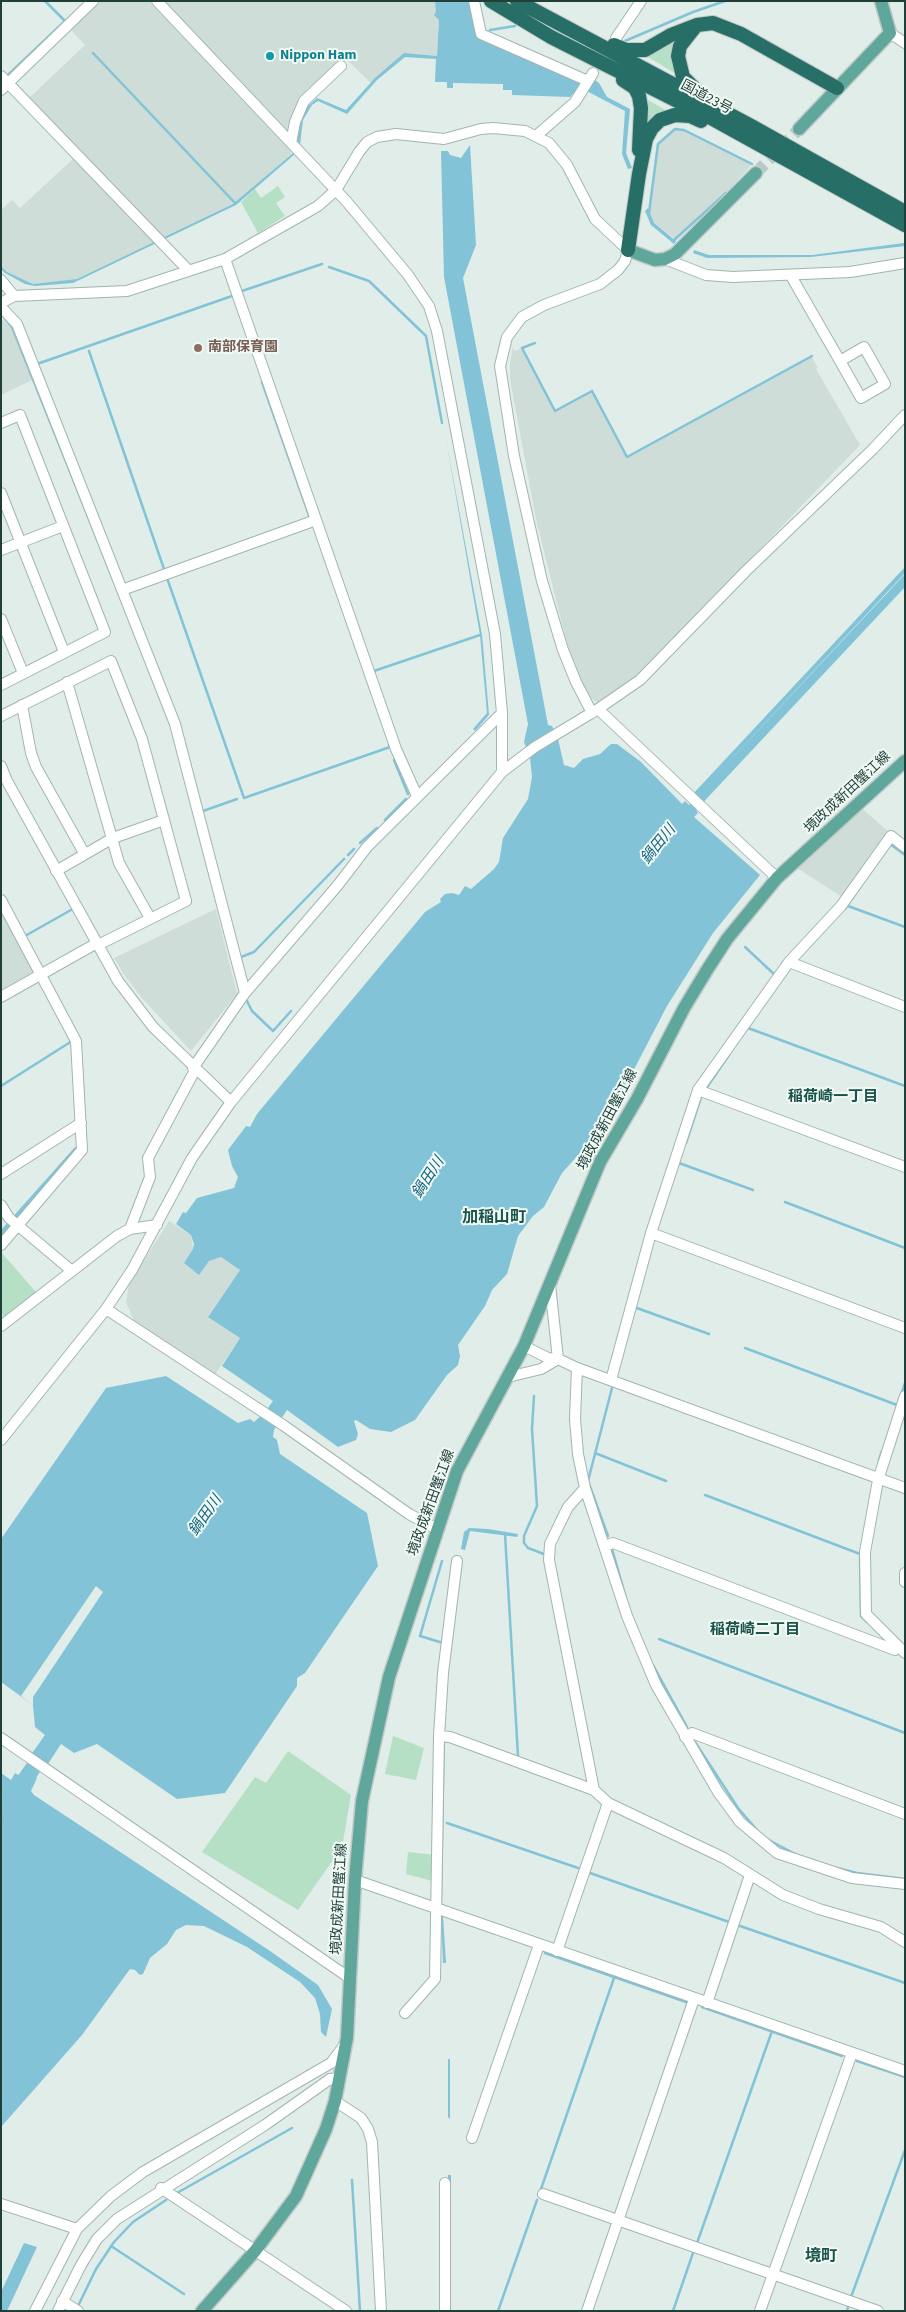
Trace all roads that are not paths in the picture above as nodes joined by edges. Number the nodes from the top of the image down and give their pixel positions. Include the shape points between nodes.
1 (93, 1) edge
2 (156, 1) edge
3 (474, 1) edge
4 (490, 1) edge
5 (517, 1) edge
6 (641, 1) edge
7 (881, 1) edge
8 (557, 23) junction
9 (697, 25) junction
10 (890, 33) junction
11 (551, 36) junction
12 (616, 38) dead end
13 (905, 43) edge
14 (341, 66) dead end
15 (4, 83) edge
16 (837, 88) junction
17 (752, 127) junction
18 (799, 128) tunnel mouth
19 (536, 136) junction
20 (294, 146) junction
21 (766, 148) junction
22 (756, 173) tunnel mouth
23 (639, 174) junction
24 (336, 190) junction
25 (905, 212) edge
26 (905, 225) edge
27 (628, 250) junction
28 (225, 259) junction
29 (665, 259) junction
30 (905, 263) edge
31 (189, 271) junction
32 (791, 276) junction
33 (1, 280) edge
34 (14, 296) junction
35 (1, 305) edge
36 (840, 361) junction
37 (905, 415) edge
38 (1, 423) edge
39 (1, 494) edge
40 (316, 520) junction
41 (63, 526) junction
42 (21, 542) junction
43 (1, 550) edge
44 (122, 590) junction
45 (1, 619) edge
46 (64, 652) junction
47 (23, 673) junction
48 (67, 682) junction
49 (1, 685) edge
50 (22, 705) junction
51 (595, 711) junction
52 (502, 713) junction
53 (1, 716) edge
54 (905, 761) edge
55 (1, 766) edge
56 (502, 772) junction
57 (417, 796) junction
58 (164, 820) junction
59 (113, 838) junction
60 (905, 847) edge
61 (84, 853) junction
62 (56, 870) junction
63 (777, 878) junction
64 (1, 900) edge
65 (150, 918) junction
66 (97, 944) junction
67 (789, 962) junction
68 (38, 975) junction
69 (245, 992) junction
70 (1, 998) edge
71 (905, 1007) edge
72 (194, 1069) junction
73 (698, 1090) junction
74 (231, 1102) junction
75 (81, 1123) junction
76 (905, 1167) edge
77 (1, 1174) edge
78 (1, 1205) edge
79 (14, 1222) junction
80 (157, 1225) junction
81 (130, 1229) junction
82 (651, 1233) junction
83 (1, 1245) edge
84 (72, 1271) junction
85 (550, 1285) junction
86 (106, 1309) junction
87 (1, 1326) edge
88 (905, 1328) edge
89 (524, 1346) junction
90 (558, 1359) junction
91 (577, 1368) junction
92 (508, 1377) junction
93 (611, 1380) junction
94 (905, 1396) edge
95 (1, 1440) edge
96 (878, 1480) junction
97 (585, 1488) junction
98 (905, 1488) edge
99 (437, 1528) junction
100 (605, 1546) junction
101 (457, 1561) dead end
102 (905, 1573) edge
103 (905, 1582) edge
104 (901, 1650) edge
105 (439, 1736) junction
106 (685, 1736) junction
107 (1, 1738) edge
108 (594, 1790) junction
109 (608, 1803) junction
110 (905, 1814) edge
111 (750, 1875) junction
112 (355, 1880) junction
113 (905, 1884) edge
114 (437, 1910) junction
115 (905, 1942) edge
116 (539, 1945) junction
117 (557, 1951) junction
118 (350, 1979) junction
119 (694, 1999) junction
120 (707, 2003) junction
121 (405, 2013) dead end
122 (347, 2042) junction
123 (852, 2053) junction
124 (905, 2071) edge
125 (340, 2078) junction
126 (335, 2101) junction
127 (472, 2138) dead end
128 (444, 2183) dead end
129 (161, 2188) junction
130 (543, 2194) dead end
131 (1, 2204) edge
132 (618, 2221) junction
133 (77, 2229) junction
134 (255, 2251) junction
135 (772, 2274) junction
136 (62, 2301) junction
137 (76, 2310) edge
138 (35, 2311) edge
139 (58, 2311) edge
140 (202, 2311) edge
141 (346, 2311) edge
142 (380, 2311) edge
143 (445, 2311) edge
144 (587, 2311) edge
145 (760, 2311) edge
146 (878, 2311) edge

1 - 15 street
2 - 20 street
3 - 19 street via 481,34 587,82 575,102
4 - 11 highway, 国道23号
5 - 8 highway, 国道23号
6 - 12 street
7 - 10 main road
8 - 9 highway via 635,52
8 - 17 highway, 国道23号
9 - 16 highway via 713,23 724,26
9 - 17 highway via 680,46 678,62 683,77 692,88
10 - 13 street
10 - 16 main road
11 - 21 highway, 国道23号
11 - 23 highway via 635,88 641,108
14 - 20 street via 304,101 295,122
15 - 31 street
16 - 18 main road
17 - 25 highway, 国道23号
19 - 24 street via 525,131 493,128 444,139 396,134 376,137 359,152
19 - 27 street via 549,142 558,152 595,219
20 - 24 street
21 - 23 highway via 733,138 690,116 675,116 660,120 652,128 646,139
21 - 26 highway, 国道23号
22 - 29 main road via 683,246
23 - 27 highway
24 - 28 street via 318,206
24 - 52 street via 424,296 434,318 495,634
27 - 29 main road via 655,260
27 - 51 street via 618,270 600,284 522,317 507,338 500,366 514,456 542,581 576,682
28 - 31 street
28 - 40 street
29 - 32 street via 706,275
30 - 32 street via 850,272
31 - 34 street via 127,291
32 - 36 street
33 - 34 street
34 - 35 street
35 - 44 street via 17,324
36 - 36 street via 861,398 885,384 864,347
37 - 51 street via 746,571 668,654 640,680
38 - 41 street via 20,416
39 - 42 street
40 - 44 street
40 - 57 street via 396,749
41 - 42 street
41 - 46 street via 105,632
42 - 43 street
42 - 46 street
44 - 69 street via 175,724
45 - 47 street
46 - 47 street
47 - 49 street
48 - 50 street
48 - 58 street via 111,661 142,739
48 - 59 street
50 - 53 street
50 - 61 street via 36,767
51 - 56 street
51 - 63 street
52 - 56 street
52 - 57 street
54 - 63 main road, 境政成新田蟹江線
55 - 62 street via 6,781
56 - 74 street
57 - 69 street via 367,847
58 - 59 street
58 - 65 street via 186,901
59 - 61 street
59 - 65 street via 118,862
60 - 67 street via 891,836 841,906
61 - 62 street
62 - 66 street
63 - 85 main road, 境政成新田蟹江線 via 727,939 684,1008 638,1099 600,1162
64 - 68 street
65 - 66 street
66 - 68 street
66 - 72 street via 134,1004
67 - 71 street
67 - 73 street
68 - 70 street
68 - 75 street via 76,1041
69 - 72 street
72 - 74 street
72 - 81 street via 148,1158 150,1177
73 - 76 street
73 - 82 street
74 - 80 street via 192,1158
75 - 77 street
75 - 79 street via 82,1150
78 - 79 street
79 - 83 street
79 - 84 street
80 - 81 street
80 - 86 street
81 - 84 street
82 - 88 street
82 - 93 street
84 - 87 street
85 - 89 main road, 境政成新田蟹江線
85 - 90 street
86 - 95 street
86 - 99 street via 262,1411 409,1514
89 - 90 street via 548,1358
89 - 92 main road, 境政成新田蟹江線
90 - 91 street
90 - 92 street via 541,1369
91 - 93 street
91 - 97 street via 574,1419
92 - 99 main road, 境政成新田蟹江線 via 457,1471
93 - 96 street
94 - 96 street
96 - 98 street
96 - 104 street via 865,1552 866,1614
97 - 100 street
97 - 108 street via 568,1507 550,1544 549,1560
99 - 112 main road, 境政成新田蟹江線 via 389,1677 362,1801
100 - 104 street via 613,1543
100 - 106 street via 627,1616 645,1659
101 - 105 street
102 - 103 street
105 - 108 street via 450,1737
105 - 114 street
106 - 110 street via 692,1733
106 - 113 street via 740,1822 777,1853 852,1878
107 - 118 street
108 - 109 street
109 - 111 street via 724,1858
109 - 117 street
111 - 115 street via 783,1895 881,1927
111 - 120 street
112 - 114 street
112 - 118 main road, 境政成新田蟹江線
114 - 116 street
114 - 121 street via 435,1979
116 - 117 street
116 - 127 street
117 - 119 street
118 - 122 main road, 境政成新田蟹江線
119 - 120 street
119 - 132 street
120 - 123 street
122 - 125 main road, 境政成新田蟹江線
122 - 133 street via 324,2068 143,2172 110,2196
123 - 124 street
123 - 135 street
125 - 126 main road, 境政成新田蟹江線
125 - 129 street via 330,2079
126 - 134 main road, 境政成新田蟹江線 via 296,2196
126 - 142 street via 361,2118 372,2142
128 - 143 street
129 - 134 street
129 - 136 street via 117,2219 97,2239
130 - 132 street
131 - 133 street
132 - 135 street
132 - 144 street
133 - 138 street
134 - 140 main road, 境政成新田蟹江線
134 - 141 street
135 - 145 street
135 - 146 street
136 - 137 street
136 - 139 street

